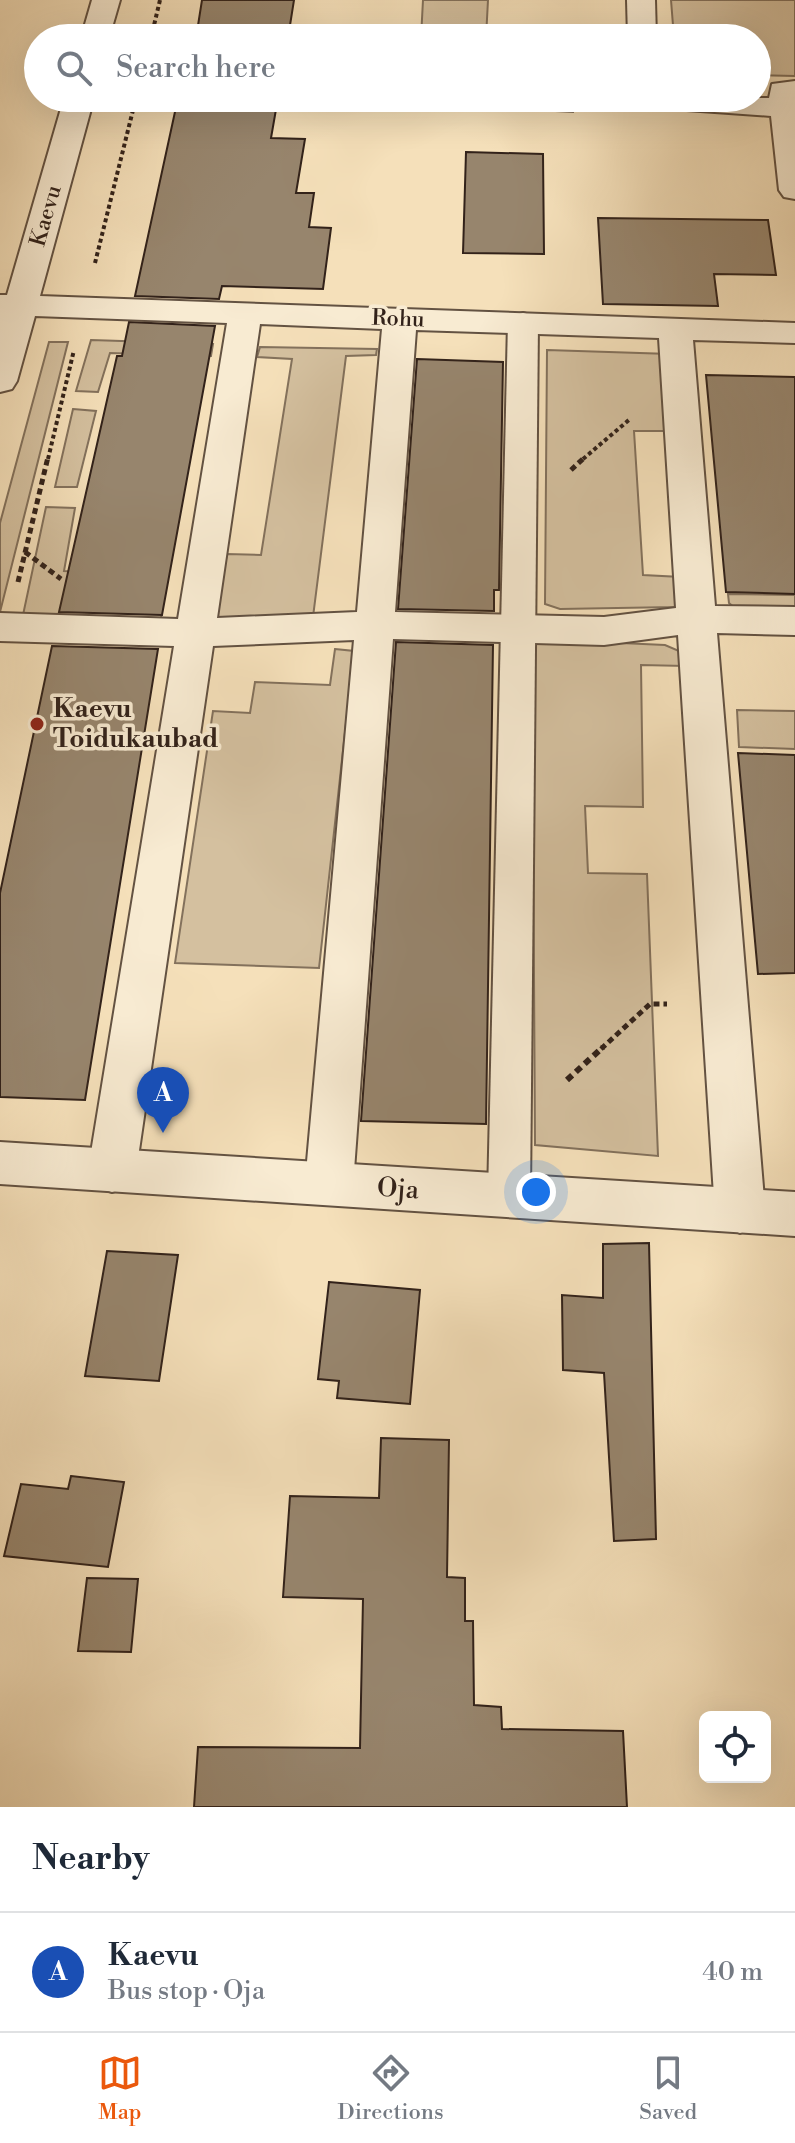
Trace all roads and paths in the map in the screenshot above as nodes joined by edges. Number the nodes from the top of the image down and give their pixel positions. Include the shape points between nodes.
1 (106, 0) edge
2 (160, 0) edge
3 (641, 0) edge
4 (99, 24) edge
5 (154, 24) edge
6 (642, 24) edge
7 (790, 99) edge
8 (74, 112) edge
9 (133, 112) edge
10 (795, 190) edge
11 (10, 305) edge
12 (84, 308) junction
13 (245, 314) junction
14 (400, 319) junction
15 (523, 322) junction
16 (675, 329) junction
17 (795, 333) edge
18 (679, 377) junction
19 (0, 381) edge
20 (519, 514) junction
21 (698, 619) junction
22 (795, 621) edge
23 (375, 625) junction
24 (4, 628) edge
25 (518, 630) junction
26 (193, 633) junction
27 (725, 1006) junction
28 (510, 1132) junction
29 (0, 1163) edge
30 (112, 1171) junction
31 (329, 1184) junction
32 (509, 1196) junction
33 (740, 1211) junction
34 (795, 1214) edge

1 - 4 street
2 - 5 path
3 - 6 street
7 - 10 street
8 - 11 street, Kaevu
9 - 12 path
11 - 12 street, Rohu
11 - 19 street, Kaevu
12 - 13 street, Rohu
12 - 24 path
13 - 14 street, Rohu
13 - 26 street
14 - 15 street, Rohu
14 - 23 street
15 - 16 street, Rohu
15 - 20 lane
16 - 17 street, Rohu
16 - 18 street
18 - 20 path
18 - 21 street
20 - 25 lane
21 - 22 street
21 - 25 street via 604,631
21 - 27 street
23 - 25 street
23 - 26 street
23 - 31 street
24 - 26 street
25 - 28 lane
26 - 30 street
27 - 28 path via 650,1004
27 - 33 street
28 - 32 lane
29 - 30 street, Oja
30 - 31 street, Oja
31 - 32 street, Oja
32 - 33 street, Oja
33 - 34 street, Oja

